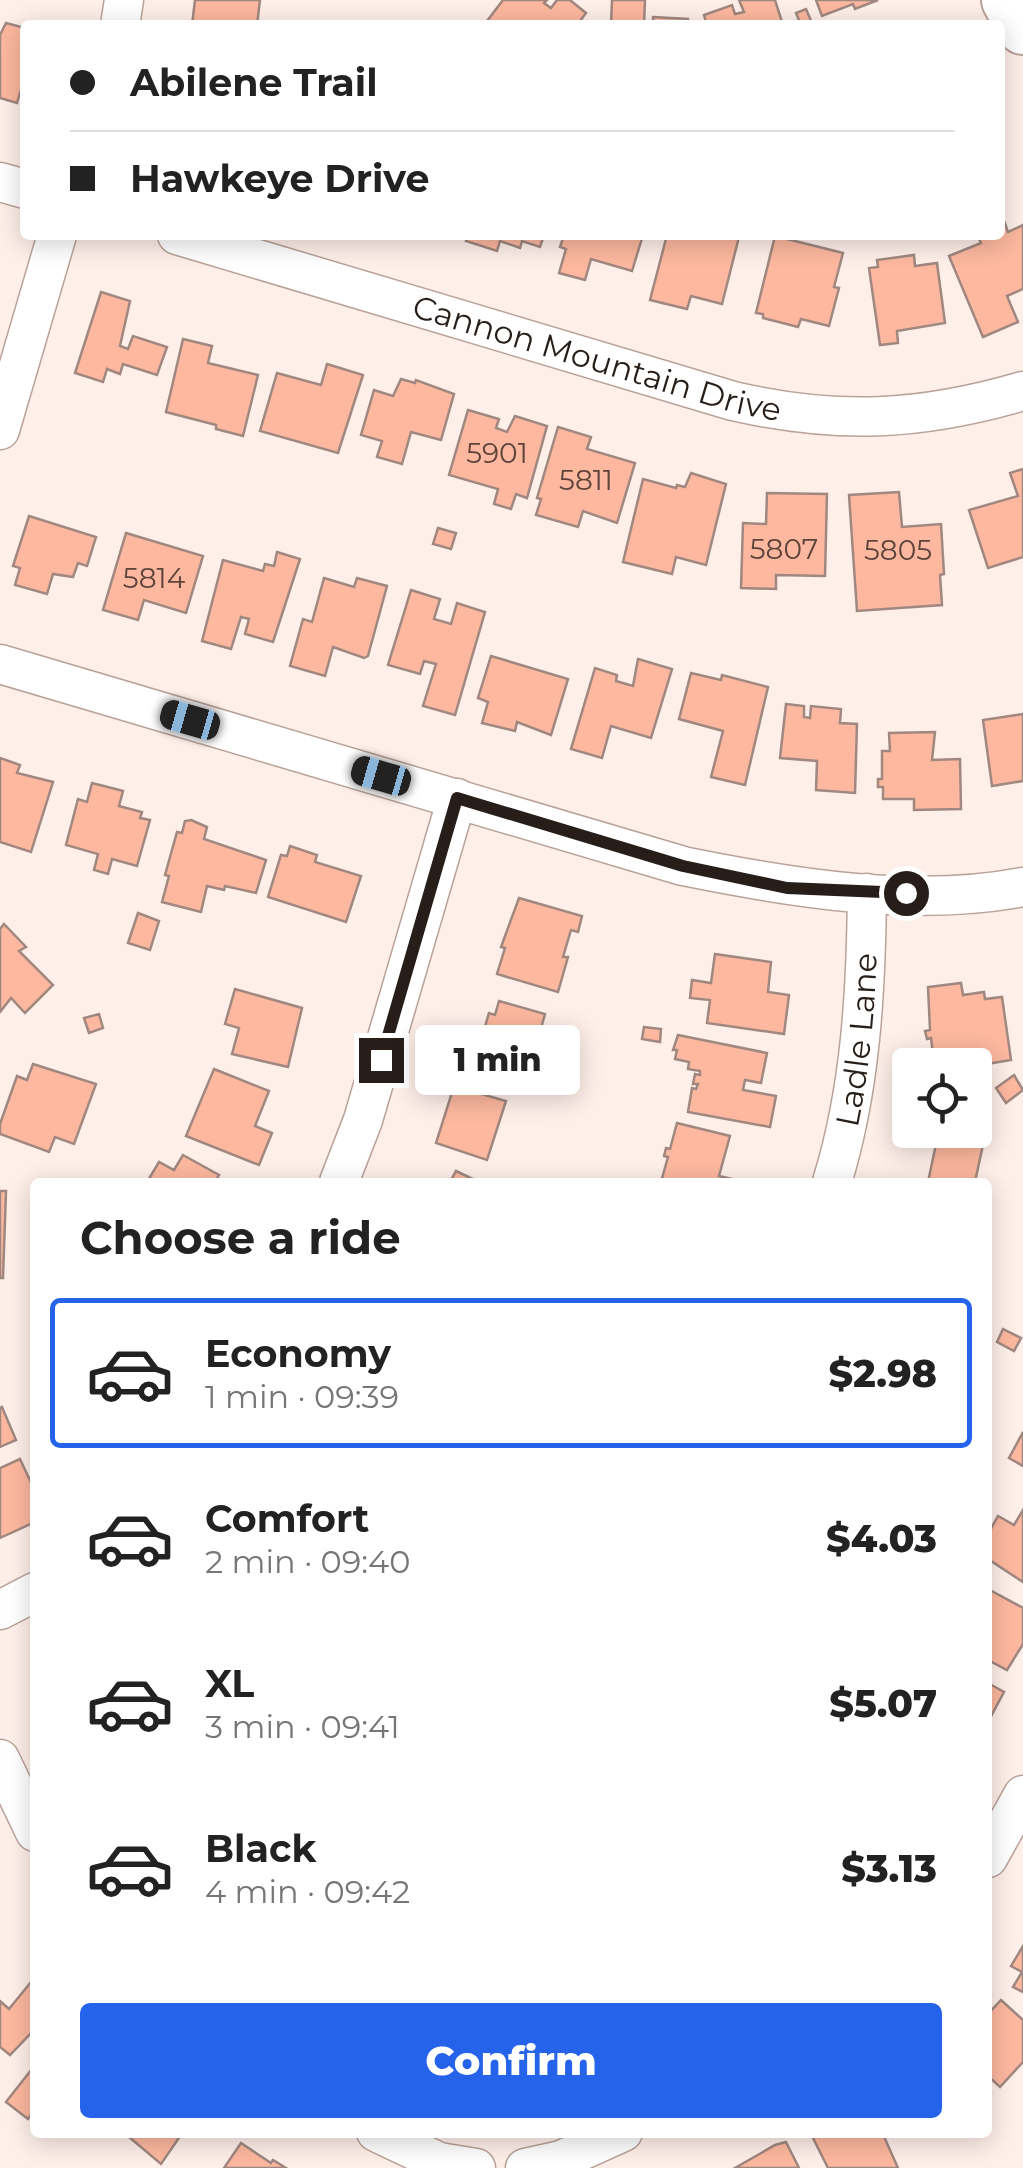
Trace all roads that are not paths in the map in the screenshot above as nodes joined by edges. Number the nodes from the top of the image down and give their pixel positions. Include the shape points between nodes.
1 (1008, 0) edge
2 (1023, 28) edge
3 (56, 240) edge
4 (194, 240) edge
5 (1023, 390) edge
6 (0, 430) edge
7 (0, 664) edge
8 (457, 798) junction
9 (1023, 887) edge
10 (866, 893) junction
11 (341, 1178) edge
12 (833, 1178) edge
13 (30, 1595) edge
14 (0, 1610) edge
15 (0, 1759) edge
16 (1023, 1795) edge
17 (30, 1822) edge
18 (992, 1851) edge
19 (389, 2138) edge
20 (610, 2138) edge
21 (476, 2168) edge
22 (525, 2168) edge

1 - 2 street
3 - 6 street
4 - 5 street, Cannon Mountain Drive via 786,413 882,418 968,407
7 - 8 street
8 - 10 street via 683,866 787,888
8 - 11 street
9 - 10 street via 985,894
10 - 12 street, Ladle Lane via 857,1065
13 - 14 street
15 - 17 street
16 - 18 street
19 - 21 street via 439,2162
20 - 22 street

